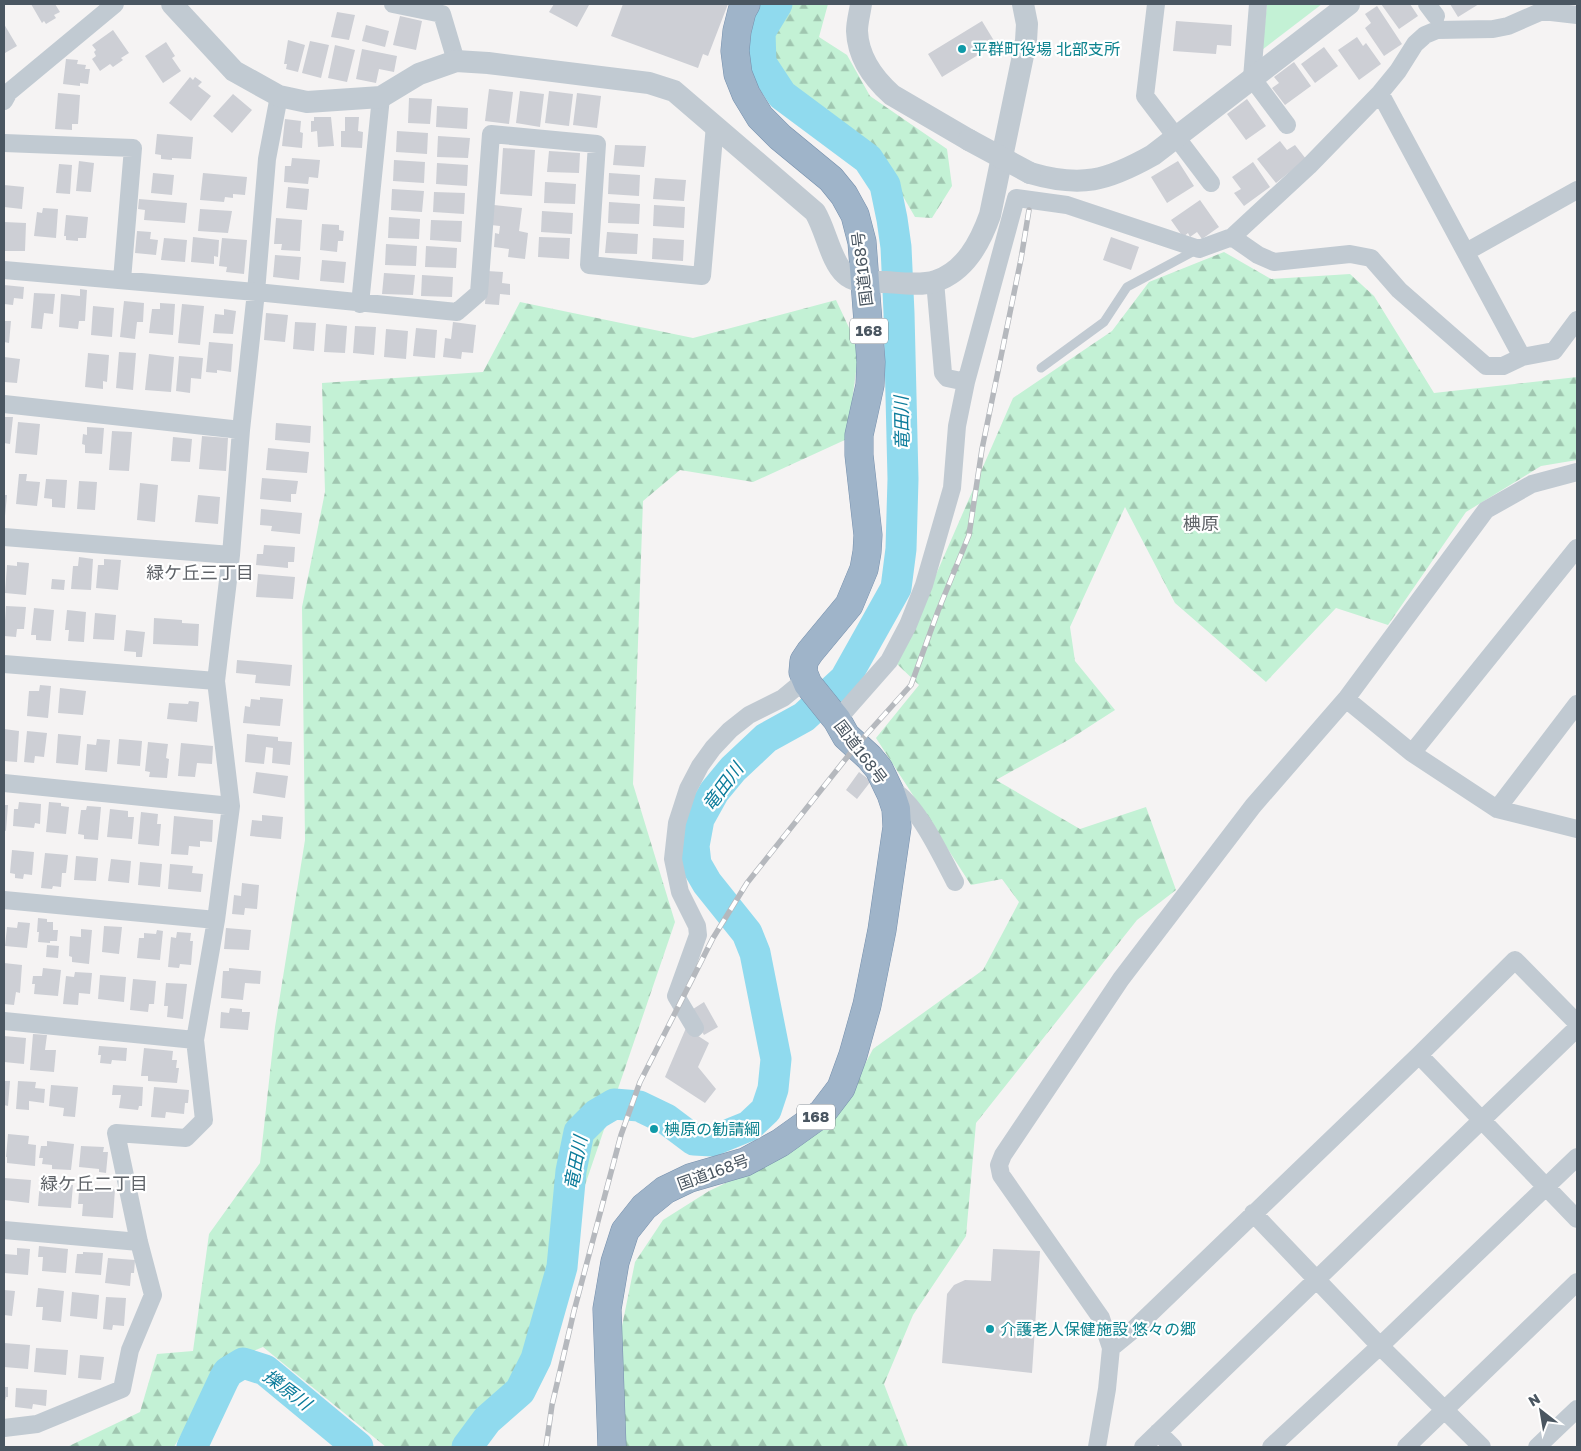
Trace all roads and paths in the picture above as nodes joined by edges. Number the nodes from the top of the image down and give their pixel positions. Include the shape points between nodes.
1 (115, 4) edge
2 (172, 4) edge
3 (394, 4) edge
4 (746, 4) edge
5 (862, 4) edge
6 (1023, 4) edge
7 (1156, 4) edge
8 (1258, 4) edge
9 (1349, 4) edge
10 (442, 9) edge
11 (1577, 15) edge
12 (456, 62) junction
13 (1252, 78) junction
14 (1380, 93) junction
15 (279, 96) junction
16 (381, 96) junction
17 (4, 101) edge
18 (715, 125) junction
19 (1287, 125) dead end
20 (1176, 138) junction
21 (4, 143) edge
22 (1212, 183) dead end
23 (1577, 190) edge
24 (1232, 237) junction
25 (1198, 249) junction
26 (1466, 252) junction
27 (4, 270) edge
28 (122, 280) junction
29 (873, 282) junction
30 (930, 282) junction
31 (256, 292) junction
32 (360, 304) junction
33 (1577, 320) edge
34 (1522, 357) junction
35 (1041, 368) dead end
36 (966, 382) junction
37 (4, 404) edge
38 (241, 430) junction
39 (1577, 472) edge
40 (4, 537) edge
41 (1577, 548) edge
42 (231, 555) junction
43 (4, 664) edge
44 (216, 681) junction
45 (807, 682) junction
46 (1346, 699) junction
47 (1577, 704) edge
48 (834, 715) junction
49 (1412, 753) junction
50 (4, 783) edge
51 (891, 794) junction
52 (231, 806) junction
53 (1498, 809) junction
54 (1577, 829) edge
55 (955, 882) dead end
56 (4, 900) edge
57 (216, 920) junction
58 (4, 1021) edge
59 (1577, 1023) edge
60 (695, 1028) dead end
61 (1577, 1028) edge
62 (195, 1040) junction
63 (1419, 1055) junction
64 (1481, 1120) junction
65 (1577, 1157) edge
66 (1546, 1187) junction
67 (1253, 1213) junction
68 (1577, 1219) edge
69 (4, 1230) edge
70 (138, 1242) junction
71 (1317, 1280) junction
72 (1577, 1282) edge
73 (1380, 1346) junction
74 (1110, 1348) junction
75 (1577, 1409) edge
76 (1445, 1410) junction
77 (4, 1428) edge
78 (1158, 1432) junction
79 (612, 1447) edge
80 (1097, 1447) edge
81 (1143, 1447) edge
82 (1173, 1447) edge
83 (1271, 1447) edge
84 (1406, 1447) edge
85 (1482, 1447) edge
86 (1537, 1447) edge

1 - 17 street via 9,92
2 - 15 street via 234,72
3 - 10 street
4 - 29 highway, 国道168号 / 168 via 737,31 735,51 738,74 746,94 760,117 831,179 844,195 855,216
5 - 20 street, bridge via 858,31 861,50 882,86 892,96 1030,173 1062,181 1104,178 1129,169
6 - 30 street via 1026,41 990,215 976,248 965,262 951,273
7 - 20 street via 1145,96
8 - 13 street
9 - 13 street
10 - 12 street
11 - 14 street via 1540,12 1508,26 1492,29 1437,30 1415,44
12 - 16 street via 419,74
12 - 18 street via 649,83 674,91
13 - 19 street
13 - 20 street
14 - 24 street via 1309,166
14 - 26 street
15 - 16 street via 307,102
15 - 31 street via 266,159
16 - 32 street
18 - 29 street via 815,212 845,274 854,280
18 - 32 street via 702,276 589,266 597,144 491,134 478,294 457,312
20 - 22 street
21 - 28 street via 133,148
23 - 26 street
24 - 25 street
24 - 34 street via 1258,256 1274,262 1350,254 1371,258 1399,290 1486,366 1503,366
25 - 35 lane via 1127,287 1104,322
25 - 36 street via 1066,205 1016,198
26 - 34 street
27 - 28 street
28 - 31 street
29 - 30 street
29 - 45 highway, 国道168号 / 168 via 870,384 859,435 867,552 864,569 849,605 804,661 803,672
30 - 36 street via 944,373 947,378
31 - 32 street
31 - 38 street
33 - 34 street via 1554,351
36 - 48 street via 957,426 952,488 924,585 889,661
37 - 38 street
38 - 42 street
39 - 46 street via 1532,484 1486,510
40 - 42 street
41 - 49 street
42 - 44 street
43 - 44 street
44 - 52 street
45 - 48 highway, 国道168号 / 168
45 - 60 street via 749,715 730,730 700,766 688,789 677,823 673,858 680,892 697,926 698,935 676,996
46 - 49 street
46 - 74 street via 1253,806 1121,979 999,1165 1001,1175 1101,1318
47 - 53 street
48 - 51 highway, 国道168号 / 168 via 846,736 879,769
49 - 53 street
50 - 52 street
51 - 55 street via 896,794 908,804
51 - 79 highway, 国道168号 / 168 via 897,826 882,930 867,1005 841,1088 822,1113 780,1143 745,1162 690,1178 665,1190 644,1207 625,1231 615,1262 607,1309
52 - 57 street
53 - 54 street
56 - 57 street
57 - 62 street
58 - 62 street
59 - 63 street via 1515,960
61 - 64 street
62 - 70 street via 204,1120 186,1138 116,1133
63 - 64 street
63 - 67 street
64 - 66 street
64 - 71 street
65 - 66 street
66 - 68 street
66 - 73 street
67 - 71 street
67 - 74 street via 1133,1330
69 - 70 street
70 - 77 street via 153,1296 130,1350 122,1389 36,1424
71 - 73 street
71 - 78 street
72 - 76 street
73 - 76 street
73 - 83 street
74 - 80 street
75 - 86 street
76 - 84 street
76 - 85 street
78 - 81 street
78 - 82 street

